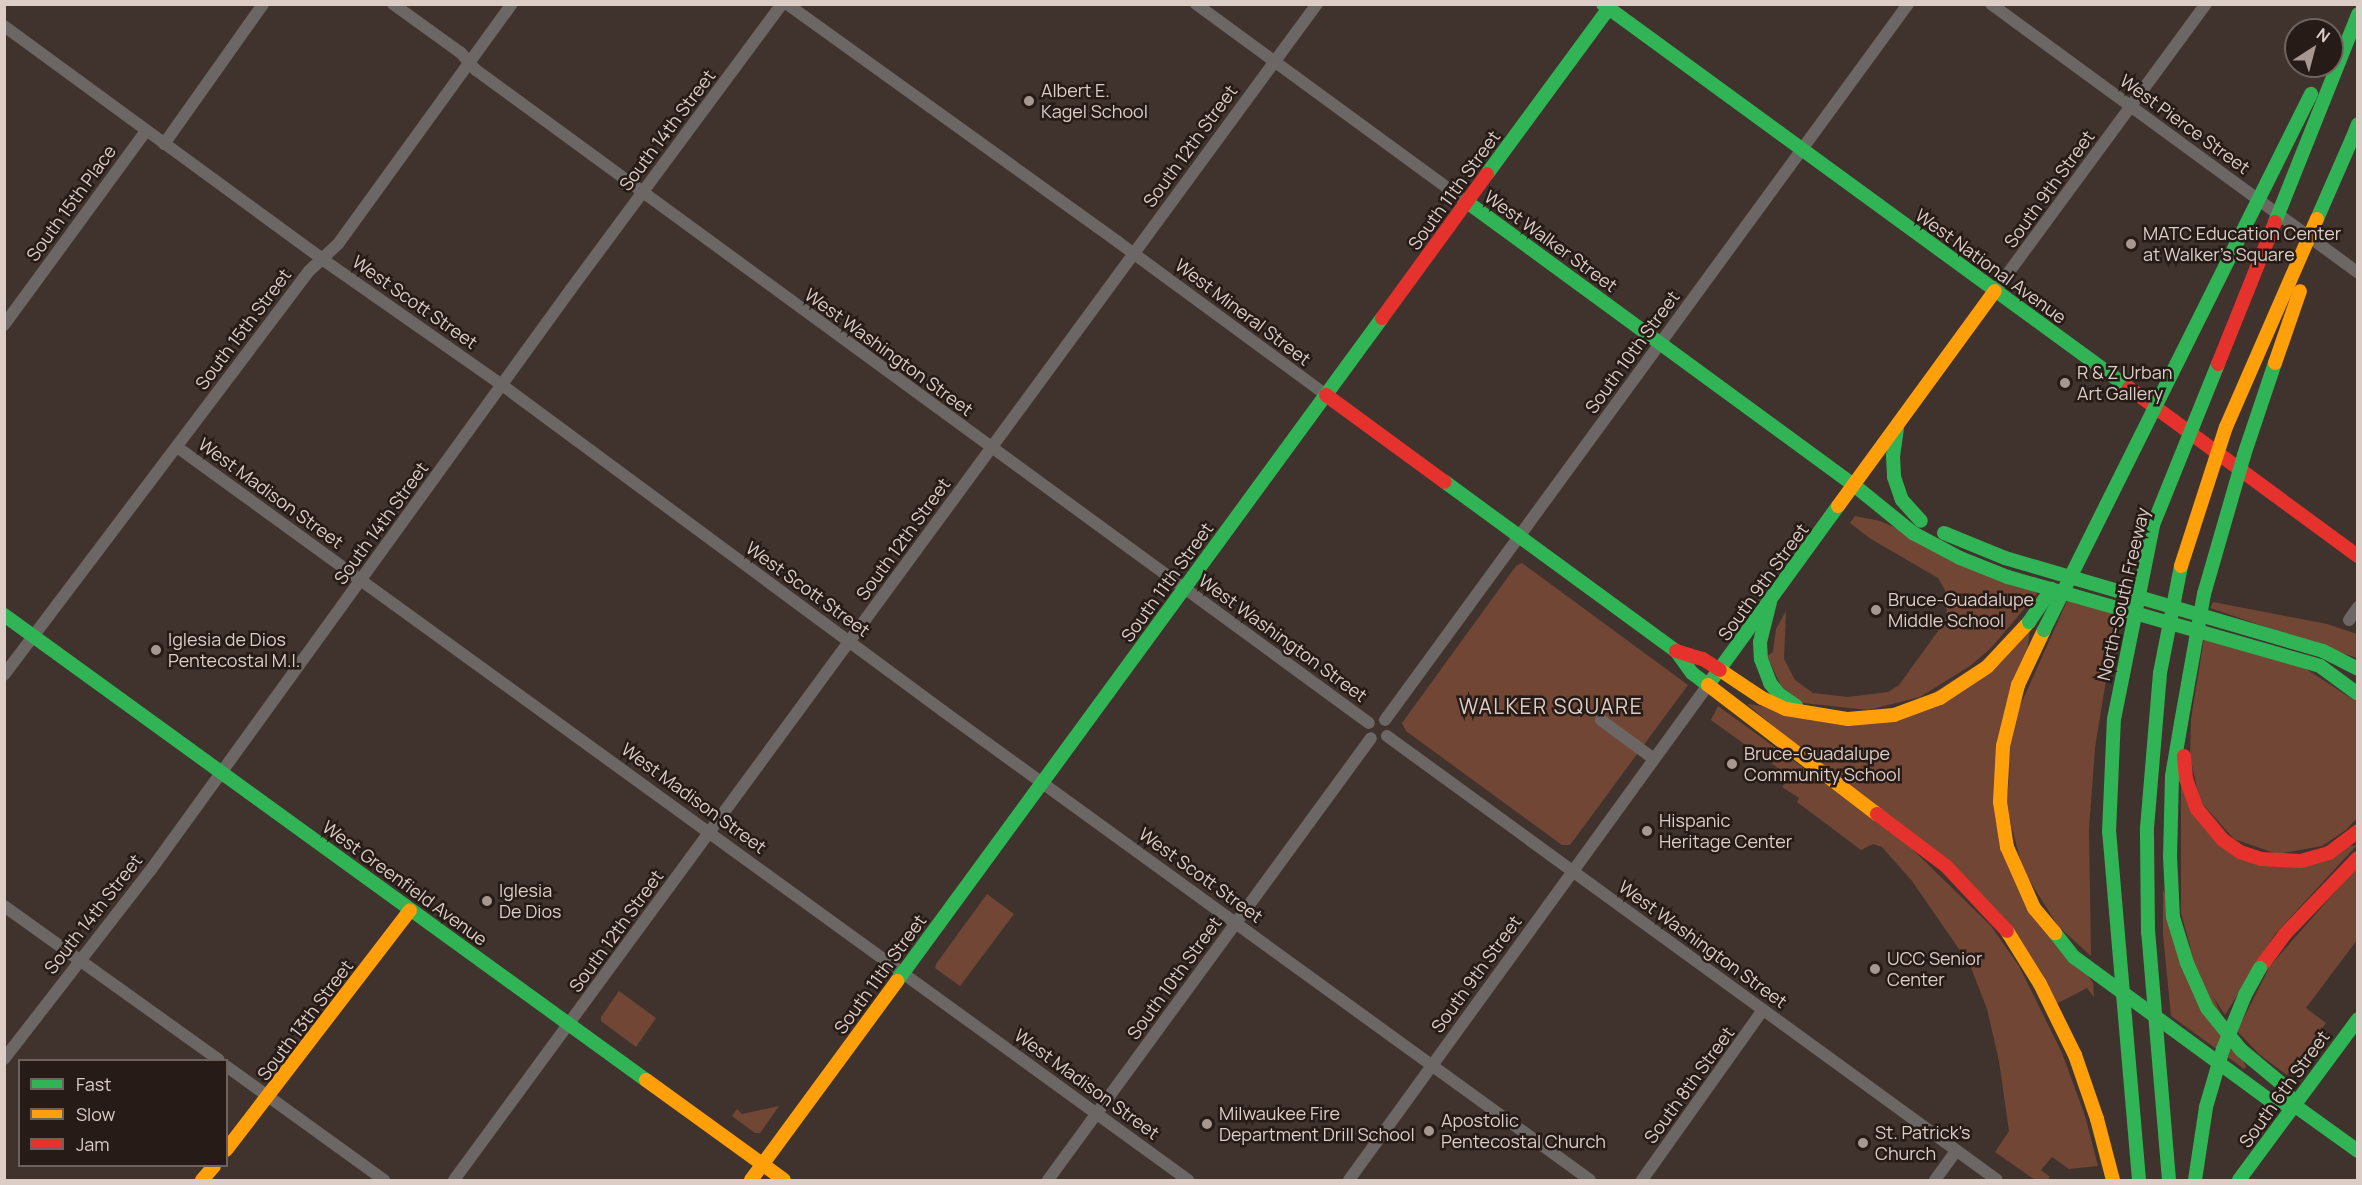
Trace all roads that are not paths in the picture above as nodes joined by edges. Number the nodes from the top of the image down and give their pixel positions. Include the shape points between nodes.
1 (263, 4) edge
2 (393, 4) edge
3 (512, 4) edge
4 (782, 4) edge
5 (787, 4) edge
6 (1196, 4) edge
7 (1317, 4) edge
8 (1908, 4) edge
9 (1991, 4) edge
10 (2206, 4) edge
11 (2356, 4) edge
12 (1608, 6) edge
13 (2358, 14) edge
14 (4, 26) edge
15 (2344, 28) edge
16 (469, 62) junction
17 (1274, 62) junction
18 (2319, 78) edge
19 (2131, 106) junction
20 (2358, 124) edge
21 (146, 131) junction
22 (2352, 139) junction
23 (164, 144) junction
24 (1802, 150) junction
25 (642, 193) junction
26 (1467, 202) junction
27 (1134, 254) junction
28 (322, 259) junction
29 (2358, 273) edge
30 (1995, 291) junction
31 (4, 325) edge
32 (1661, 343) junction
33 (502, 385) junction
34 (1326, 395) junction
35 (1897, 428) junction
36 (177, 447) junction
37 (990, 449) junction
38 (1855, 486) junction
39 (1921, 521) junction
40 (2093, 529) junction
41 (1520, 536) junction
42 (2358, 556) edge
43 (362, 580) junction
44 (1185, 588) junction
45 (1770, 602) junction
46 (2358, 607) edge
47 (4, 615) edge
48 (2349, 620) dead end
49 (34, 636) junction
50 (850, 642) junction
51 (1676, 651) junction
52 (2358, 669) edge
53 (1720, 670) junction
54 (4, 675) edge
55 (1708, 686) junction
56 (2358, 694) edge
57 (1807, 713) junction
58 (1385, 720) junction
59 (1601, 720) dead end
60 (1369, 723) junction
61 (2181, 723) junction
62 (1387, 736) junction
63 (1371, 738) junction
64 (1654, 759) junction
65 (221, 772) junction
66 (1043, 782) junction
67 (2358, 831) edge
68 (711, 832) junction
69 (2358, 858) edge
70 (1572, 871) junction
71 (4, 906) edge
72 (410, 910) junction
73 (1236, 923) junction
74 (81, 960) junction
75 (903, 973) junction
76 (1763, 1010) junction
77 (2358, 1019) edge
78 (569, 1025) junction
79 (4, 1059) edge
80 (218, 1059) edge
81 (1432, 1066) junction
82 (228, 1067) edge
83 (269, 1097) junction
84 (2294, 1105) junction
85 (1097, 1114) junction
86 (228, 1148) edge
87 (1956, 1151) junction
88 (2358, 1151) edge
89 (762, 1165) junction
90 (213, 1167) edge
91 (202, 1180) edge
92 (384, 1180) edge
93 (454, 1180) edge
94 (751, 1180) edge
95 (783, 1180) edge
96 (1048, 1180) edge
97 (1188, 1180) edge
98 (1348, 1180) edge
99 (1590, 1180) edge
100 (1642, 1180) edge
101 (1935, 1180) edge
102 (1997, 1180) edge
103 (2114, 1180) edge
104 (2139, 1180) edge
105 (2169, 1180) edge
106 (2194, 1180) edge
107 (2239, 1180) edge

1 - 23 street
2 - 16 street, West Washington Street
3 - 16 street, South 15th Street
4 - 25 street, South 14th Street
5 - 27 street, West Mineral Street
6 - 17 street, West Walker Street
7 - 17 street, South 12th Street
8 - 24 street, South 10th Street
9 - 19 street, West Pierce Street
10 - 19 street, South 9th Street
11 - 15 main road
12 - 24 main road, West National Avenue
12 - 26 main road, South 11th Street
13 - 104 main road, North-South Freeway, bridge via 2152,525 2114,719 2109,832
14 - 21 street, West Scott Street
16 - 25 street, West Washington Street
16 - 28 street, South 15th Street via 338,244
17 - 26 street, West Walker Street
17 - 27 street, South 12th Street
18 - 40 main road, bridge
19 - 29 street, West Pierce Street
19 - 30 street, South 9th Street
20 - 22 main road
21 - 23 street, West Scott Street
21 - 31 street, South 15th Place
22 - 61 main road, bridge via 2244,455 2204,594
22 - 105 main road, bridge via 2226,427 2183,553 2160,673 2147,828 2148,932
23 - 28 street, West Scott Street
24 - 30 main road, West National Avenue
24 - 32 street, South 10th Street
25 - 33 street, South 14th Street
25 - 37 street, West Washington Street
26 - 32 main road, West Walker Street
26 - 34 main road, South 11th Street
27 - 34 street, West Mineral Street
27 - 37 street, South 12th Street
28 - 33 street, West Scott Street
28 - 36 street, South 15th Street
30 - 35 main road, South 9th Street
30 - 42 main road, West National Avenue
32 - 38 main road, West Walker Street
32 - 41 street, South 10th Street
33 - 43 street, South 14th Street
33 - 50 street, West Scott Street
34 - 41 main road, West Mineral Street
34 - 44 main road, South 11th Street
35 - 38 main road, South 9th Street
35 - 39 main road via 1894,477 1902,500
36 - 43 street, West Madison Street
36 - 49 street, South 15th Street
37 - 44 street, West Washington Street
37 - 50 street, South 12th Street
38 - 39 main road
38 - 45 main road, South 9th Street
38 - 56 main road via 1913,533 1960,558 2008,577 2320,666
39 - 52 main road via 2005,558 2323,651
40 - 57 main road, West Mineral Street, bridge via 2029,622 1987,667 1940,698 1894,715 1848,719
40 - 84 main road, bridge via 2018,685 2003,746 2000,802 2007,847 2034,908 2074,957 2271,1101
41 - 51 main road, West Mineral Street
41 - 58 street, South 10th Street
43 - 65 street, South 14th Street
43 - 68 street, West Madison Street
44 - 60 street, West Washington Street
44 - 66 main road, South 11th Street
45 - 53 main road, South 9th Street
45 - 57 main road via 1760,642 1761,659 1779,694
46 - 48 street
47 - 49 main road, West Greenfield Avenue
49 - 54 street, South 15th Street
49 - 65 main road, West Greenfield Avenue
50 - 66 street, West Scott Street
50 - 68 street, South 12th Street
51 - 53 main road, West Mineral Street via 1703,658
51 - 55 main road, West Mineral Street via 1692,673
53 - 55 main road, South 9th Street
53 - 57 main road, West Mineral Street via 1762,698 1785,709
55 - 64 street, South 9th Street
55 - 103 main road, West Mineral Street via 1947,866 2005,928 2040,984 2075,1055
58 - 60 street via 1374,719
58 - 62 street via 1389,726
59 - 64 street
60 - 63 street
61 - 67 main road via 2186,779 2197,809 2212,830 2240,852 2261,859 2301,861 2329,853
61 - 84 main road via 2172,776 2170,844 2176,927 2207,1008 2241,1050 2283,1085
62 - 63 street via 1381,740
62 - 70 street, West Washington Street
63 - 73 street, South 10th Street
64 - 70 street, South 9th Street
65 - 72 main road, West Greenfield Avenue
65 - 74 street, South 14th Street
66 - 73 street, West Scott Street
66 - 75 main road, South 11th Street
68 - 75 street, West Madison Street
68 - 78 street, South 12th Street
69 - 106 main road, bridge via 2285,934 2245,995 2223,1049 2206,1107
70 - 76 street, West Washington Street
70 - 81 street, South 9th Street
71 - 74 street
72 - 78 main road, West Greenfield Avenue
72 - 83 main road, South 13th Street
73 - 81 street, West Scott Street
73 - 85 street, South 10th Street
74 - 79 street, South 14th Street
74 - 80 street
75 - 85 street, West Madison Street
75 - 89 main road, South 11th Street
76 - 87 street, West Washington Street
76 - 100 street, South 8th Street
77 - 84 main road, South 6th Street
78 - 89 main road, West Greenfield Avenue
78 - 93 street, South 12th Street
81 - 98 street, South 9th Street
81 - 99 street, West Scott Street
82 - 83 street
83 - 86 main road, South 13th Street
83 - 92 street
84 - 88 main road
84 - 107 main road, South 6th Street
85 - 96 street, South 10th Street
85 - 97 street, West Madison Street
87 - 101 street
87 - 102 street, West Washington Street
89 - 94 main road, South 11th Street
89 - 95 main road, West Greenfield Avenue
90 - 91 main road

